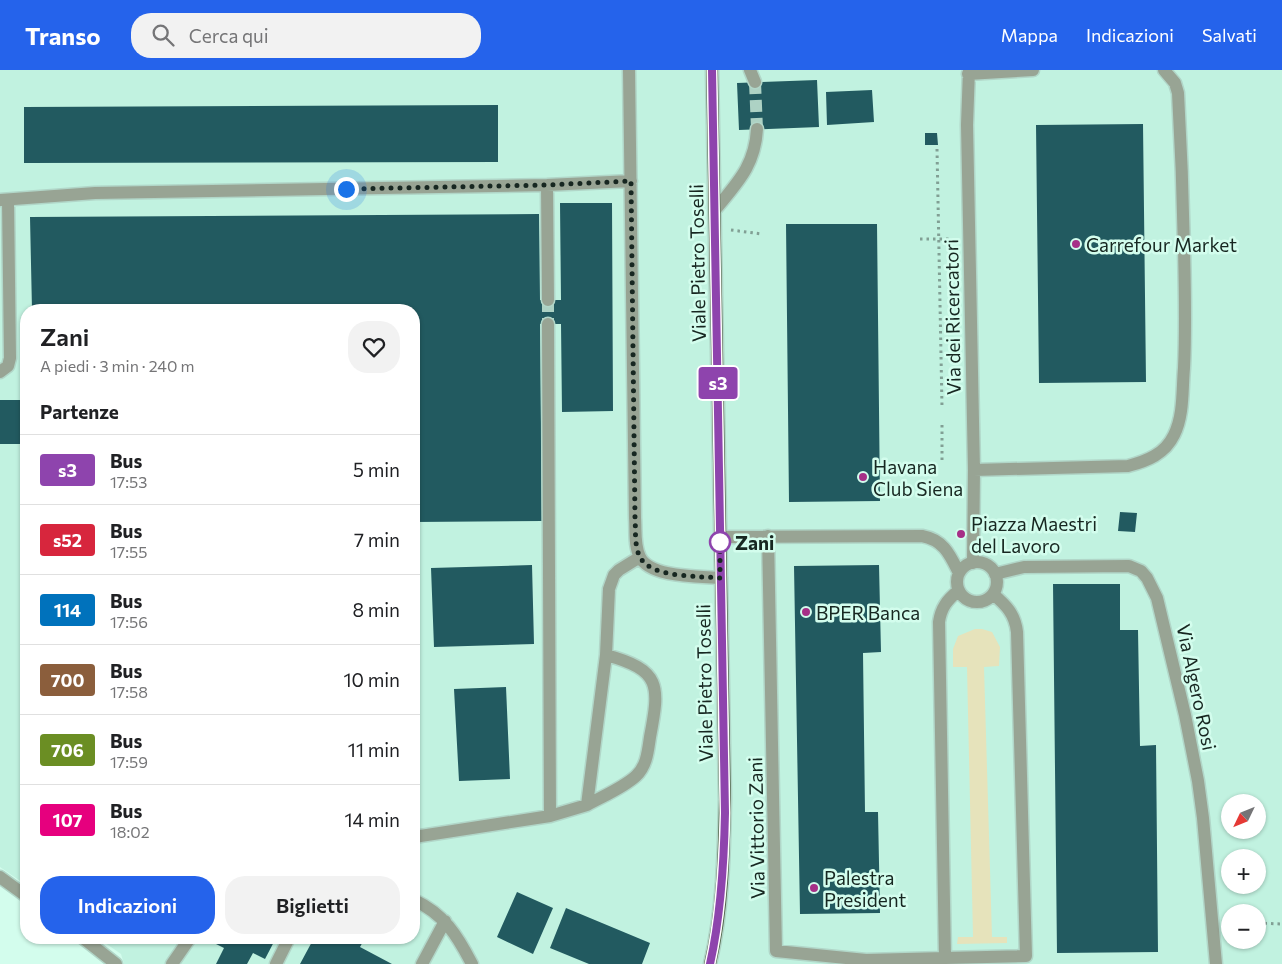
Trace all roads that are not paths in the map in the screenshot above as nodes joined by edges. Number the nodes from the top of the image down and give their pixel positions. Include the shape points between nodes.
1 (630, 70) edge
2 (712, 70) edge
3 (750, 70) edge
4 (1033, 70) edge
5 (1164, 70) edge
6 (969, 72) edge
7 (755, 82) tunnel mouth
8 (757, 129) tunnel mouth
9 (631, 181) junction
10 (546, 185) junction
11 (4, 200) edge
12 (714, 210) junction
13 (548, 300) tunnel mouth
14 (548, 324) tunnel mouth
15 (0, 372) edge
16 (974, 470) junction
17 (768, 536) junction
18 (720, 537) junction
19 (640, 557) junction
20 (974, 562) junction
21 (959, 573) junction
22 (995, 574) junction
23 (720, 578) junction
24 (958, 591) junction
25 (993, 594) junction
26 (606, 655) junction
27 (587, 804) junction
28 (550, 816) junction
29 (420, 836) edge
30 (0, 877) edge
31 (20, 892) edge
32 (420, 903) edge
33 (445, 921) junction
34 (91, 944) edge
35 (186, 944) edge
36 (287, 944) edge
37 (945, 958) junction
38 (1026, 960) edge
39 (116, 964) edge
40 (172, 964) edge
41 (276, 964) edge
42 (422, 964) edge
43 (472, 964) edge
44 (710, 964) edge
45 (1216, 964) edge

1 - 9 street
2 - 12 main road, Viale Pietro Toselli
3 - 7 street
4 - 6 street
5 - 16 street via 1175,83 1178,93 1182,160 1186,332 1181,415 1173,438 1151,459 1128,466
6 - 16 street, Via dei Ricercatori via 967,131
8 - 12 street via 752,158 740,179
9 - 10 street
9 - 19 street via 635,518
10 - 11 street via 95,193
10 - 13 street
11 - 15 street via 10,358 8,366
12 - 18 main road, Viale Pietro Toselli
14 - 28 street
16 - 20 street, Via dei Ricercatori
17 - 18 street
17 - 21 street via 930,537 946,549
17 - 37 street, Via Vittorio Zani via 776,951 866,960
18 - 23 main road, Viale Pietro Toselli
19 - 23 street via 647,566 658,571
19 - 26 street via 619,570 608,589
20 - 21 street
20 - 22 street via 986,565
21 - 24 street
22 - 25 street
22 - 45 street, Via Algero Rosi via 1024,567 1129,566 1140,571 1152,585 1172,655 1198,780
23 - 44 main road, Viale Pietro Toselli via 724,855
24 - 25 street via 962,597 975,603
24 - 37 street via 943,607 939,622
25 - 38 street via 1010,611 1017,632
26 - 27 street
26 - 27 street via 628,661 644,671 656,691 655,708 646,761 638,775
27 - 28 street
28 - 29 street
30 - 31 street
32 - 33 street
33 - 42 street
33 - 43 street
34 - 39 street
35 - 40 street
36 - 41 street
37 - 38 street

